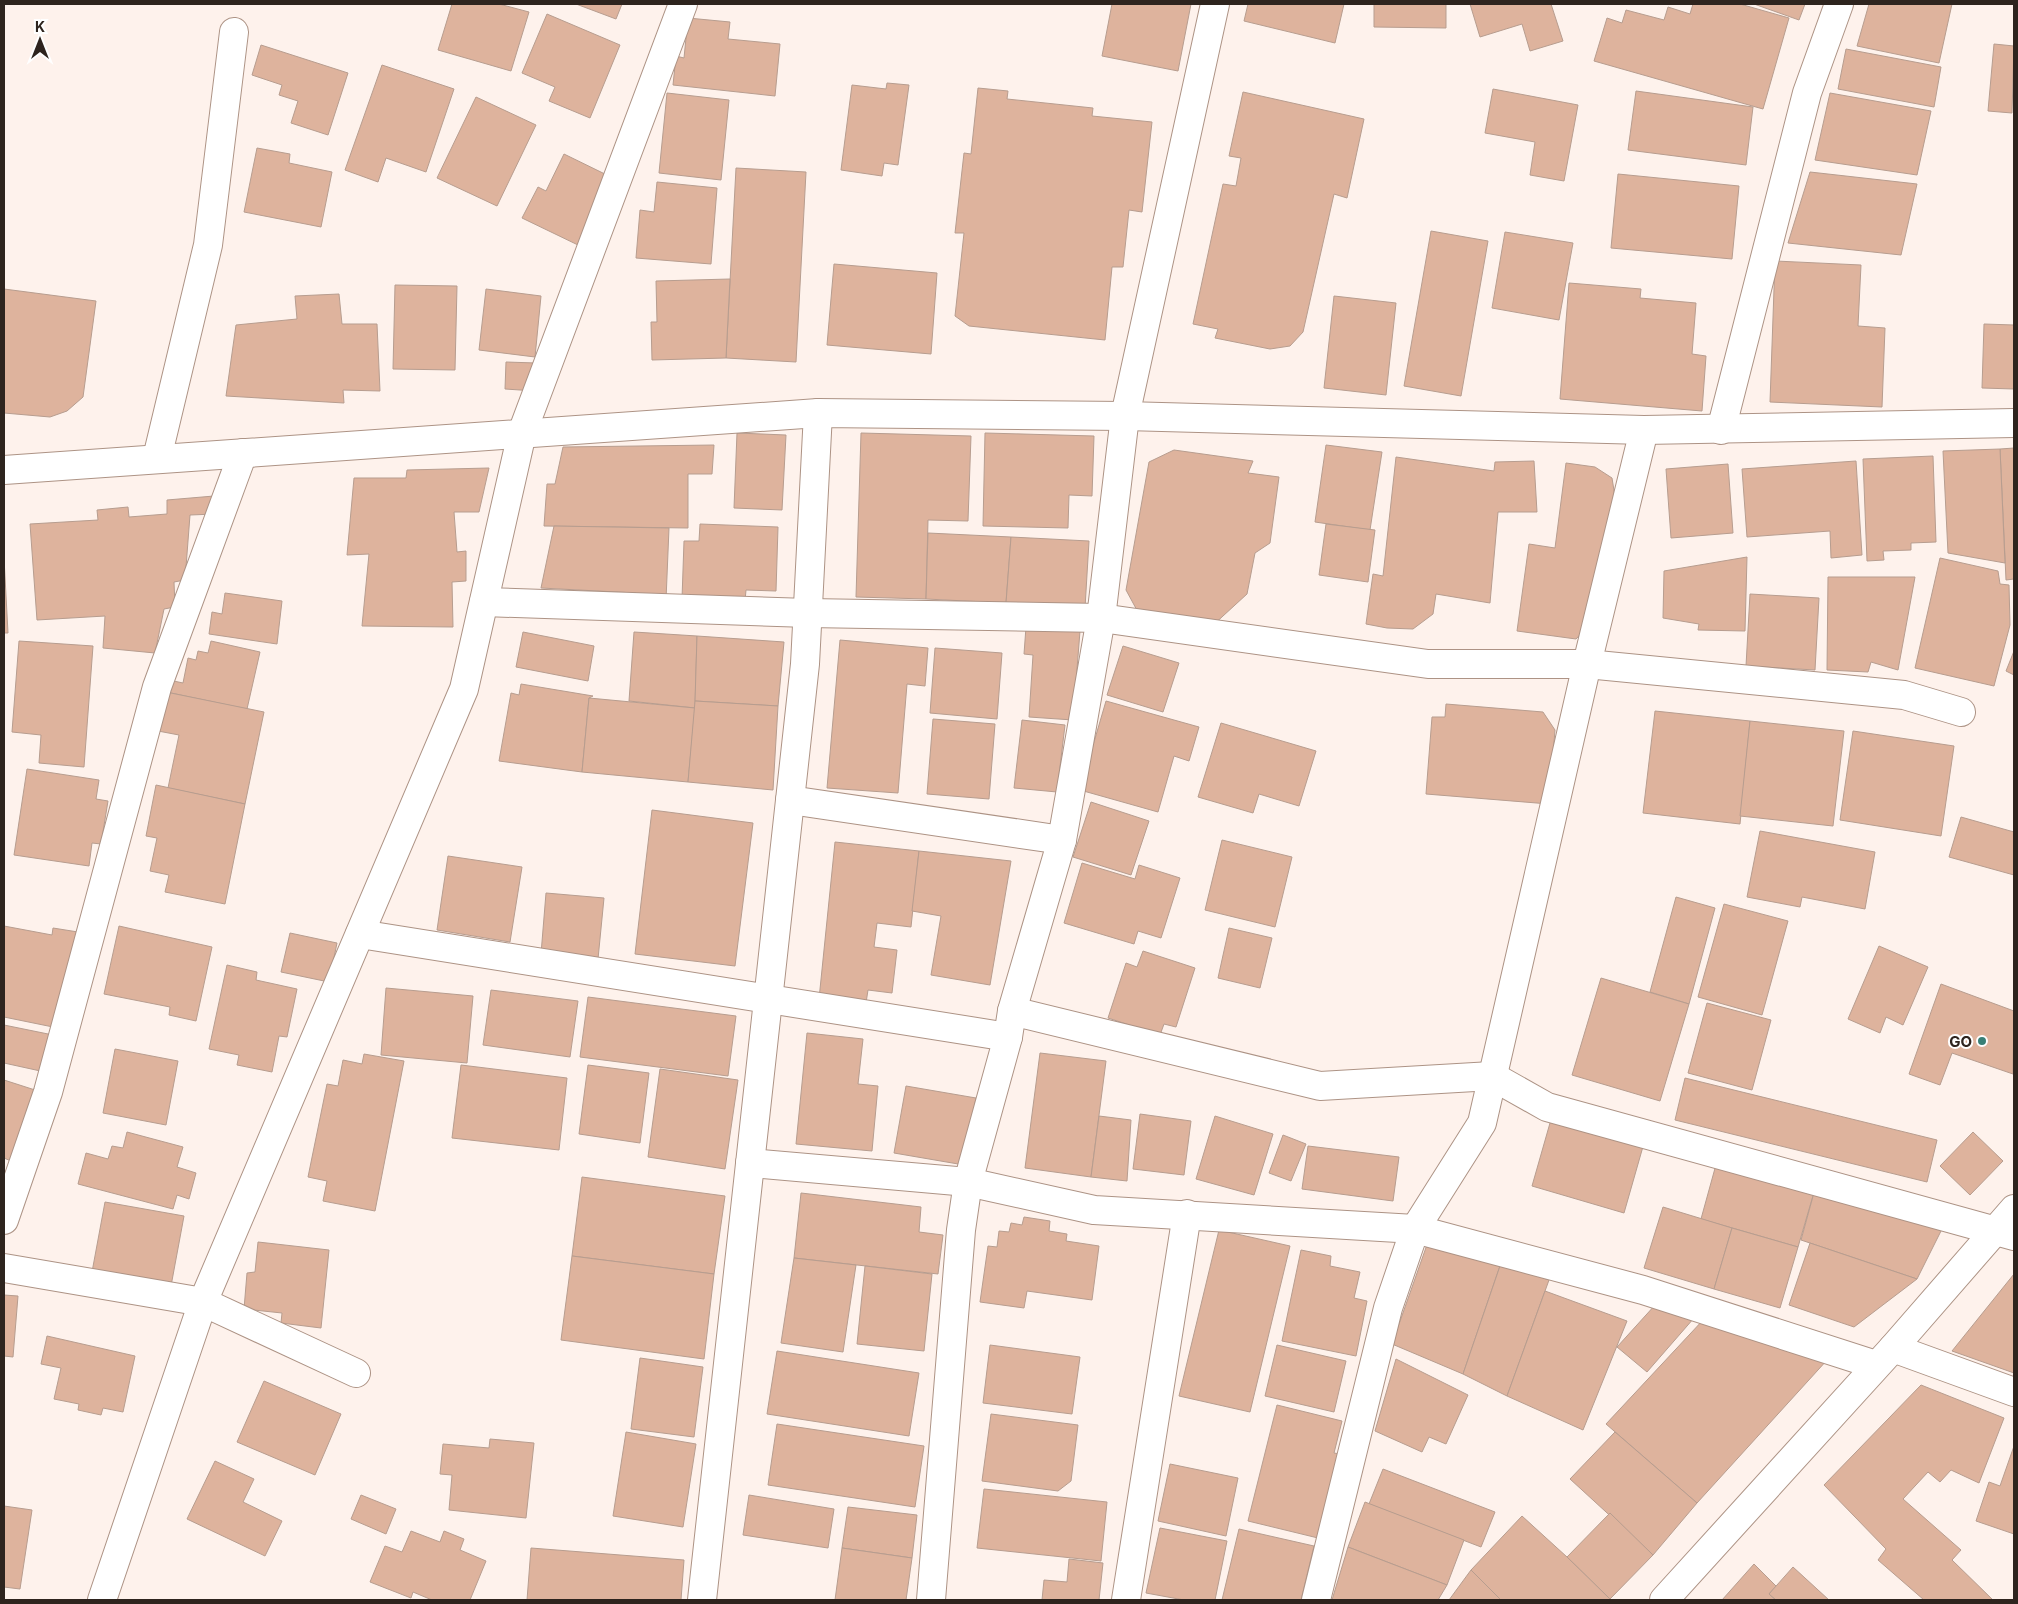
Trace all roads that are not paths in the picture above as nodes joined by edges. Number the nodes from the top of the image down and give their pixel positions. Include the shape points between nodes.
1 (683, 4) edge
2 (1215, 4) edge
3 (1839, 4) edge
4 (234, 32) dead end
5 (818, 413) junction
6 (1125, 416) junction
7 (2014, 423) edge
8 (1644, 430) junction
9 (1721, 430) junction
10 (522, 433) junction
11 (243, 453) junction
12 (157, 458) junction
13 (4, 470) edge
14 (484, 602) junction
15 (808, 613) junction
16 (1101, 618) junction
17 (1587, 664) junction
18 (1961, 712) dead end
19 (790, 800) junction
20 (1062, 840) junction
21 (360, 934) junction
22 (768, 999) junction
23 (1010, 1024) junction
24 (1492, 1076) junction
25 (750, 1163) junction
26 (968, 1182) junction
27 (1187, 1214) junction
28 (4, 1220) edge
29 (2009, 1225) edge
30 (1415, 1228) junction
31 (4, 1268) edge
32 (203, 1302) junction
33 (1884, 1357) junction
34 (356, 1372) dead end
35 (2014, 1392) edge
36 (102, 1600) edge
37 (702, 1600) edge
38 (931, 1600) edge
39 (1126, 1600) edge
40 (1316, 1600) edge
41 (1664, 1600) edge

1 - 10 street
2 - 6 street
3 - 9 street via 1807,93
4 - 12 street via 208,245
5 - 6 street
5 - 10 street
5 - 15 street
6 - 8 street
6 - 16 street
7 - 9 street
8 - 9 street
8 - 17 street
10 - 11 street
10 - 14 street
11 - 12 street
11 - 28 street via 157,687 48,1092
12 - 13 street
14 - 15 street
14 - 21 street via 464,690
15 - 16 street
15 - 19 street
16 - 17 street via 1428,664
16 - 20 street
17 - 18 street via 1904,696
17 - 24 street
19 - 20 street
19 - 22 street
20 - 23 street
21 - 22 street
21 - 32 street
22 - 23 street
22 - 25 street
23 - 24 street via 1320,1086
23 - 26 street
24 - 29 street via 1547,1107
24 - 30 street via 1482,1123
25 - 26 street
25 - 37 street
26 - 27 street via 1094,1210
26 - 38 street via 960,1240
27 - 30 street
27 - 39 street
29 - 33 street
30 - 33 street
30 - 40 street via 1388,1308
31 - 32 street
32 - 34 street
32 - 36 street
33 - 35 street
33 - 41 street

